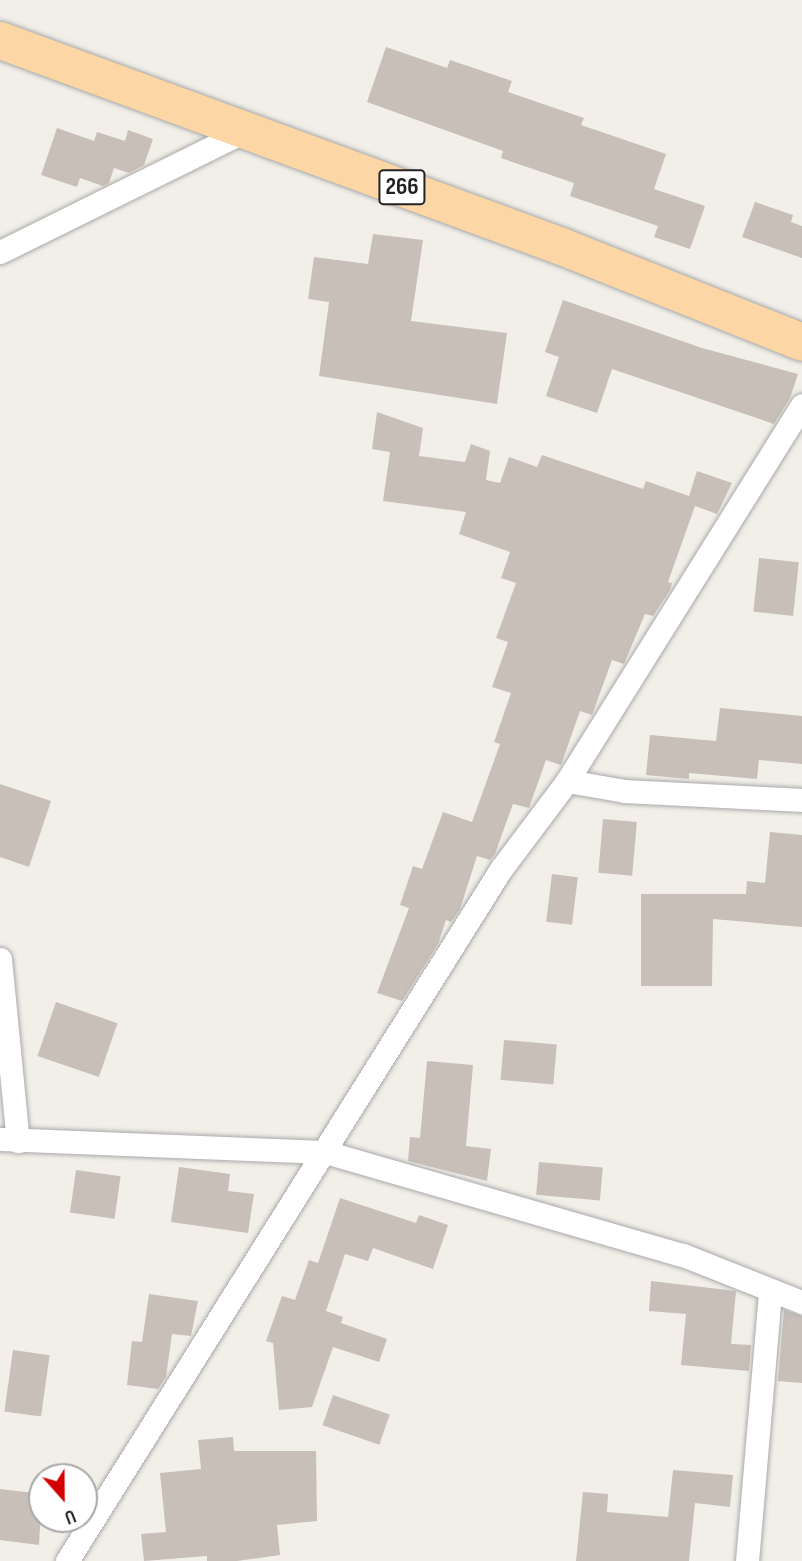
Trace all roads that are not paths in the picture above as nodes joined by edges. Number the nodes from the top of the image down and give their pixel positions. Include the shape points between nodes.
1 (0, 40) edge
2 (247, 130) junction
3 (0, 252) edge
4 (802, 342) edge
5 (802, 405) edge
6 (566, 781) junction
7 (802, 800) edge
8 (0, 959) edge
9 (9, 1140) edge
10 (325, 1152) junction
11 (770, 1292) junction
12 (802, 1302) edge
13 (78, 1555) edge
14 (747, 1561) edge

1 - 2 main road, 266
2 - 3 street
2 - 4 main road, 266 via 561,246
5 - 6 street
6 - 7 street via 625,791
6 - 10 street via 500,869
8 - 9 street
9 - 10 street
10 - 11 street via 683,1255
10 - 13 street
11 - 12 street
11 - 14 street

